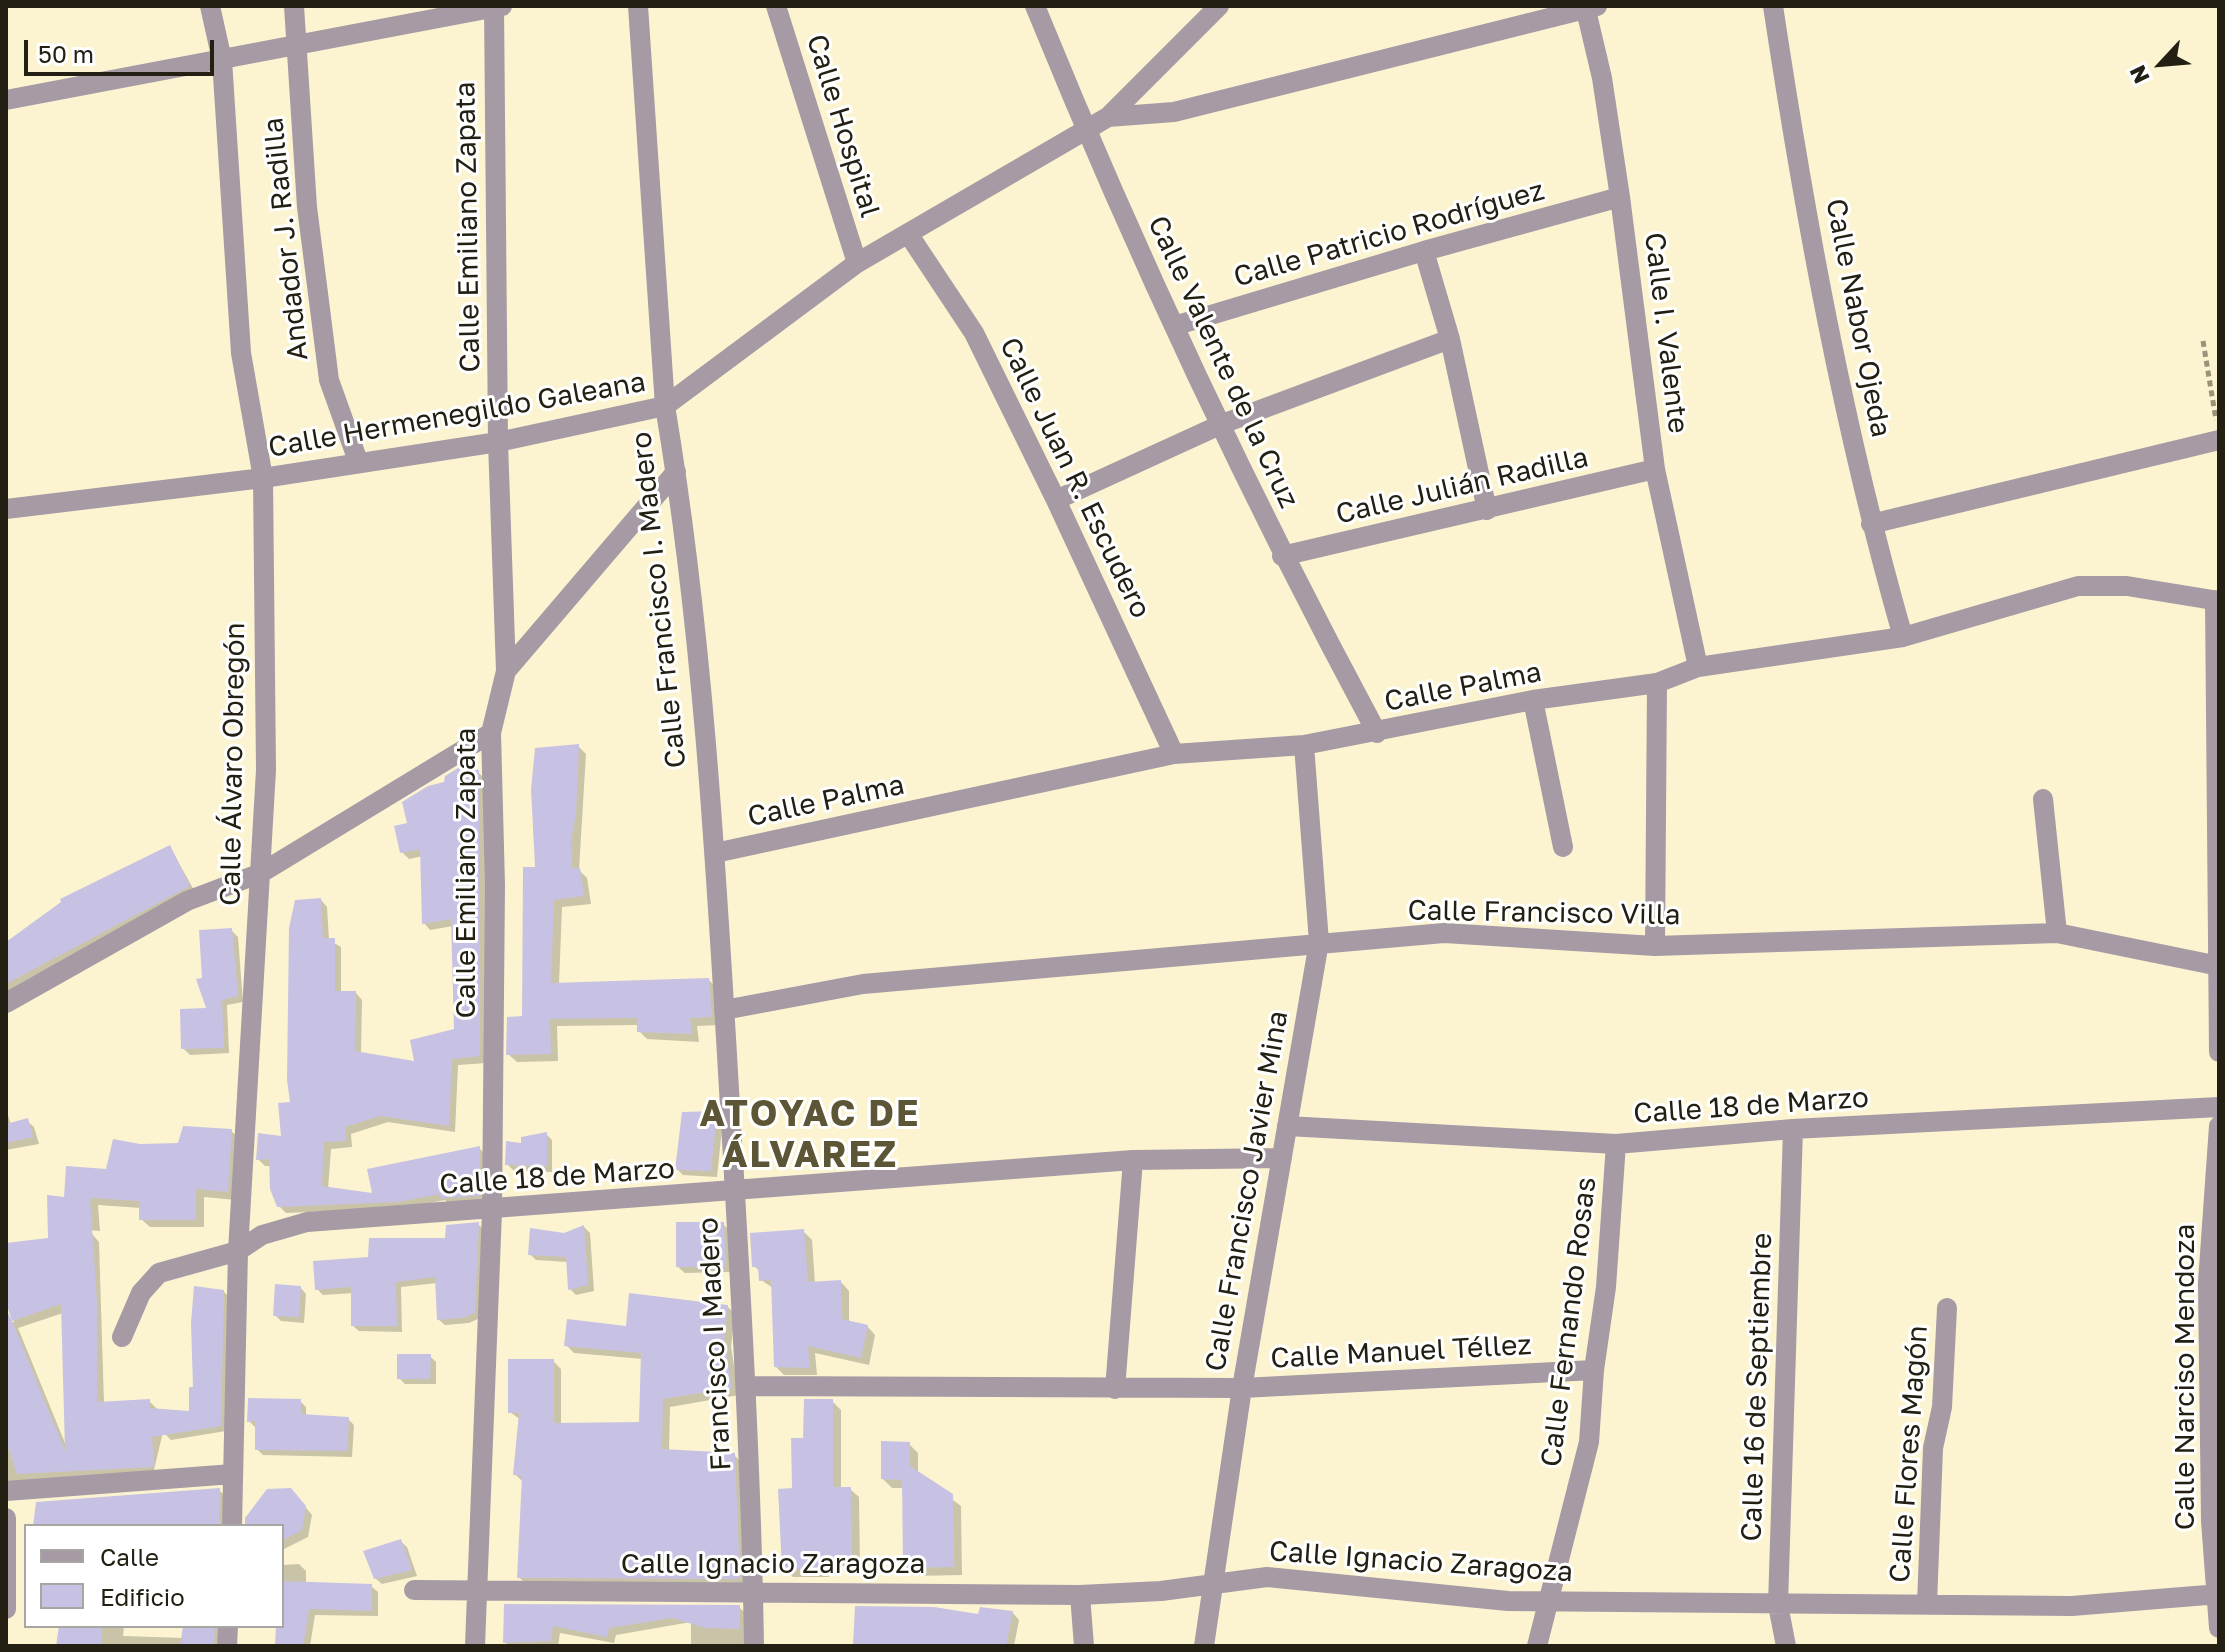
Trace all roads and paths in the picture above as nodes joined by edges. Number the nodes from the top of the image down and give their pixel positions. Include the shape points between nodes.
1 (210, 6) edge
2 (294, 6) edge
3 (638, 6) edge
4 (776, 6) edge
5 (1035, 6) edge
6 (1219, 6) edge
7 (1773, 6) edge
8 (497, 7) edge
9 (1589, 7) edge
10 (297, 46) junction
11 (222, 60) junction
12 (6, 100) edge
13 (1108, 117) junction
14 (1085, 130) junction
15 (1620, 197) junction
16 (909, 235) junction
17 (1424, 251) junction
18 (857, 263) junction
19 (1174, 326) junction
20 (1450, 339) junction
21 (2203, 341) dead end
22 (665, 406) junction
23 (1222, 424) junction
24 (2219, 440) edge
25 (498, 442) junction
26 (358, 461) junction
27 (1655, 469) junction
28 (676, 472) junction
29 (263, 478) junction
30 (1056, 500) junction
31 (6, 509) edge
32 (1487, 510) junction
33 (1871, 524) junction
34 (1282, 556) junction
35 (2217, 601) edge
36 (1903, 637) junction
37 (1698, 667) junction
38 (506, 671) junction
39 (1657, 683) junction
40 (1533, 700) junction
41 (491, 733) junction
42 (1377, 733) junction
43 (1304, 745) junction
44 (1174, 754) junction
45 (2043, 799) dead end
46 (1563, 847) dead end
47 (715, 853) junction
48 (261, 873) junction
49 (2057, 933) junction
50 (1319, 942) junction
51 (1655, 946) junction
52 (2218, 966) edge
53 (6, 1003) edge
54 (724, 1010) junction
55 (2219, 1052) edge
56 (2219, 1107) edge
57 (1287, 1126) junction
58 (2219, 1126) edge
59 (1793, 1129) junction
60 (1616, 1144) junction
61 (1282, 1158) junction
62 (1133, 1160) junction
63 (735, 1191) junction
64 (492, 1211) junction
65 (238, 1251) junction
66 (1947, 1308) dead end
67 (122, 1337) dead end
68 (1594, 1370) junction
69 (747, 1386) junction
70 (1242, 1388) junction
71 (1115, 1389) junction
72 (233, 1474) junction
73 (6, 1491) edge
74 (6, 1518) edge
75 (232, 1524) edge
76 (1211, 1585) junction
77 (414, 1590) dead end
78 (476, 1590) junction
79 (753, 1592) junction
80 (2218, 1594) edge
81 (1080, 1595) junction
82 (1548, 1600) junction
83 (1927, 1604) junction
84 (1778, 1605) junction
85 (6, 1609) edge
86 (2219, 1628) edge
87 (475, 1646) edge
88 (754, 1646) edge
89 (1084, 1646) edge
90 (1204, 1646) edge
91 (1537, 1646) edge
92 (1786, 1646) edge

1 - 11 street, Calle Álvaro Obregón
2 - 10 street, Andador J. Radilla
3 - 22 street, Calle Francisco I. Madero
4 - 18 street, Calle Hospital
5 - 14 street, Calle Valente de la Cruz
6 - 13 street, Calle Hermenegildo Galeana
7 - 33 street, Calle Nabor Ojeda via 1797,163
8 - 10 street
8 - 25 street, Calle Emiliano Zapata
9 - 13 street via 1174,112
9 - 15 street, Calle I. Valente
10 - 11 street
10 - 26 street, Andador J. Radilla via 307,207 329,380
11 - 12 street
11 - 29 street, Calle Álvaro Obregón via 241,353
13 - 14 street, Calle Hermenegildo Galeana
14 - 16 street, Calle Hermenegildo Galeana
14 - 19 street, Calle Valente de la Cruz
15 - 17 street, Calle Patricio Rodríguez
15 - 27 street, Calle I. Valente
16 - 18 street, Calle Hermenegildo Galeana
16 - 30 street, Calle Juan R. Escudero via 974,333
17 - 19 street, Calle Patricio Rodríguez
17 - 20 street
18 - 22 street, Calle Hermenegildo Galeana
19 - 23 street, Calle Valente de la Cruz
20 - 23 street
20 - 32 street
21 - 24 path
22 - 25 street, Calle Hermenegildo Galeana
22 - 28 street, Calle Francisco I. Madero
23 - 30 street
23 - 34 street, Calle Valente de la Cruz
24 - 33 street
25 - 26 street, Calle Hermenegildo Galeana
25 - 38 street, Calle Emiliano Zapata
26 - 29 street, Calle Hermenegildo Galeana
27 - 32 street, Calle Julián Radilla
27 - 37 street, Calle I. Valente
28 - 38 street
28 - 47 street, Calle Francisco I. Madero
29 - 31 street, Calle Hermenegildo Galeana
29 - 48 street, Calle Álvaro Obregón via 266,770
30 - 44 street, Calle Juan R. Escudero
32 - 34 street, Calle Julián Radilla
33 - 36 street, Calle Nabor Ojeda
34 - 42 street, Calle Valente de la Cruz
35 - 36 street, Calle Palma via 2127,586 2078,586
35 - 52 street
36 - 37 street, Calle Palma
37 - 39 street, Calle Palma
38 - 41 street, Calle Emiliano Zapata
39 - 40 street, Calle Palma
39 - 51 street
40 - 42 street, Calle Palma
40 - 46 street
41 - 48 street
41 - 64 street, Calle Emiliano Zapata
42 - 43 street, Calle Palma
43 - 44 street, Calle Palma
43 - 50 street, Calle Francisco Javier Mina
44 - 47 street, Calle Palma
45 - 49 street
47 - 54 street, Francisco I Madero
48 - 53 street via 187,901
48 - 65 street, Calle Álvaro Obregón
49 - 51 street, Calle Francisco Villa
49 - 52 street, Calle Francisco Villa
50 - 51 street, Calle Francisco Villa via 1444,933
50 - 54 street, Calle Francisco Villa via 863,984
50 - 57 street, Calle Francisco Javier Mina
52 - 55 street
54 - 63 street, Francisco I Madero
56 - 59 street, Calle 18 de Marzo
57 - 60 street, Calle 18 de Marzo
57 - 61 street, Calle Francisco Javier Mina
58 - 80 street, Calle Narciso Mendoza via 2208,1282 2211,1521
59 - 60 street, Calle 18 de Marzo
59 - 84 street, Calle 16 de Septiembre
60 - 68 street, Calle Fernando Rosas
61 - 62 street, Calle 18 de Marzo
61 - 70 street, Calle Francisco Javier Mina
62 - 63 street, Calle 18 de Marzo
62 - 71 street
63 - 64 street, Calle 18 de Marzo
63 - 69 street, Francisco I Madero
64 - 65 street, Calle 18 de Marzo via 307,1222 262,1235
64 - 78 street, Calle Emiliano Zapata
65 - 67 street, Calle 18 de Marzo via 159,1273 141,1293
65 - 72 street, Calle Álvaro Obregón
66 - 83 street, Calle Flores Magón via 1942,1407 1933,1448
68 - 70 street, Calle Manuel Téllez
68 - 82 street, Calle Fernando Rosas via 1589,1442
69 - 71 street, Calle Manuel Téllez
69 - 79 street, Francisco I Madero
70 - 71 street, Calle Manuel Téllez
70 - 76 street, Calle Francisco Javier Mina
72 - 73 street
72 - 75 street, Calle Álvaro Obregón
74 - 85 street
76 - 81 street, Calle Ignacio Zaragoza
76 - 82 street, Calle Ignacio Zaragoza via 1267,1577 1508,1601
76 - 90 street, Calle Francisco Javier Mina
77 - 78 street, Calle Ignacio Zaragoza
78 - 79 street, Calle Ignacio Zaragoza
78 - 87 street, Calle Emiliano Zapata
79 - 81 street, Calle Ignacio Zaragoza
79 - 88 street
80 - 83 street, Calle Ignacio Zaragoza via 2072,1606
80 - 86 street, Calle Narciso Mendoza
81 - 89 street
82 - 84 street, Calle Ignacio Zaragoza
82 - 91 street, Calle Fernando Rosas
83 - 84 street, Calle Ignacio Zaragoza
84 - 92 street, Calle 16 de Septiembre

